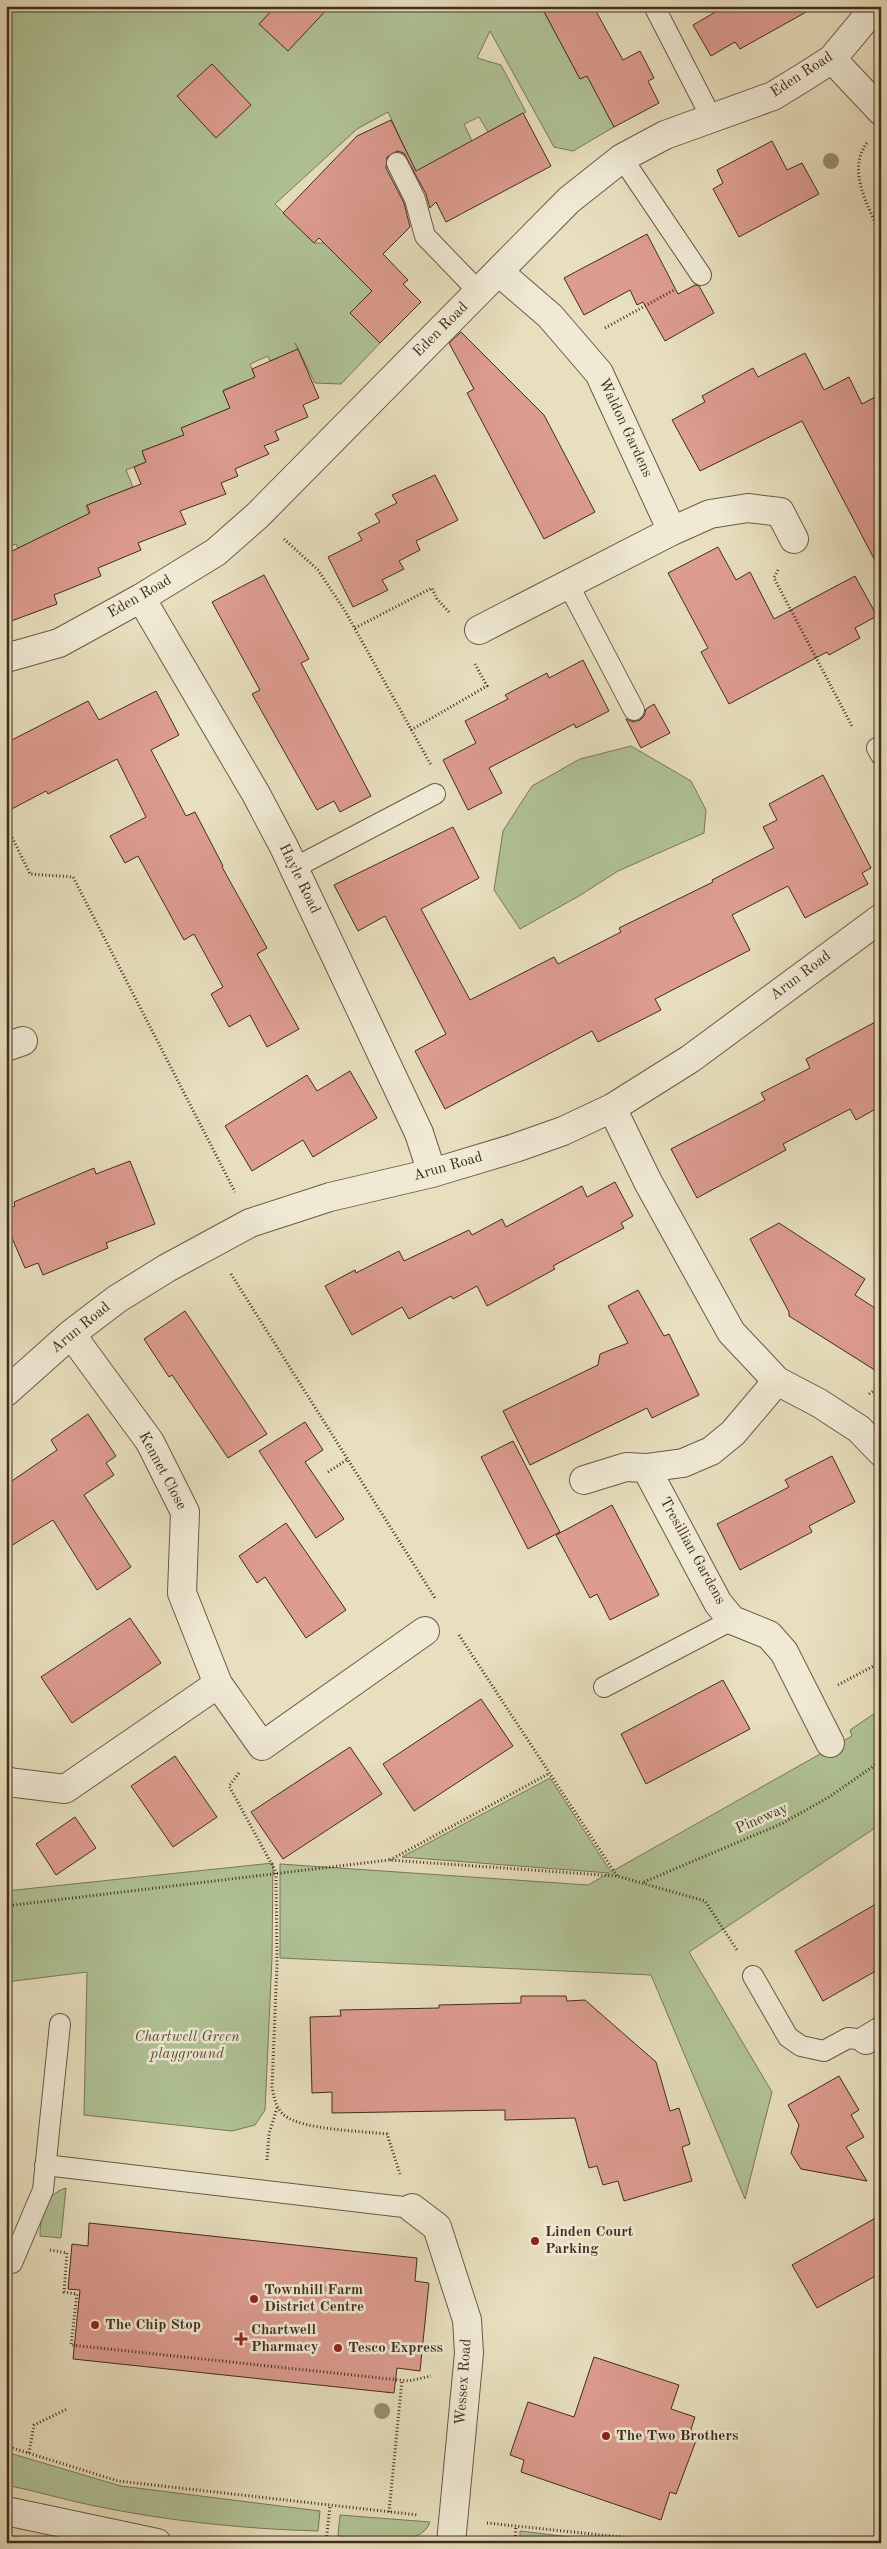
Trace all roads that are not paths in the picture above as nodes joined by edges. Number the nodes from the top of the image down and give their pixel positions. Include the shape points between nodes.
1 (654, 6) edge
2 (876, 6) edge
3 (832, 59) junction
4 (881, 111) edge
5 (712, 119) junction
6 (622, 158) junction
7 (397, 163) dead end
8 (499, 272) junction
9 (700, 275) road end
10 (479, 292) junction
11 (672, 531) junction
12 (794, 539) road end
13 (568, 584) junction
14 (140, 598) junction
15 (479, 630) road end
16 (6, 658) edge
17 (634, 710) dead end
18 (435, 794) dead end
19 (294, 868) junction
20 (881, 918) edge
21 (612, 1108) junction
22 (432, 1173) junction
23 (71, 1334) junction
24 (777, 1381) junction
25 (6, 1392) edge
26 (881, 1452) edge
27 (646, 1468) junction
28 (584, 1480) dead end
29 (732, 1620) junction
30 (425, 1631) dead end
31 (218, 1684) junction
32 (604, 1687) dead end
33 (830, 1743) dead end
34 (6, 1780) edge
35 (754, 1976) road end
36 (60, 2024) dead end
37 (873, 2035) edge
38 (45, 2165) junction
39 (412, 2208) joint
40 (12, 2263) dead end
41 (6, 2511) edge
42 (452, 2531) edge
43 (157, 2543) edge

1 - 5 lane
2 - 3 street, Eden Road
3 - 4 street
3 - 5 street, Eden Road via 773,96
5 - 6 street, Eden Road via 666,135
6 - 8 street, Eden Road via 569,200
6 - 9 lane
7 - 10 lane via 415,200 424,236
8 - 10 street, Eden Road
8 - 11 street, Waldon Gardens via 550,316 599,373
10 - 14 street, Eden Road via 258,514 216,552
11 - 12 street via 710,514 748,508 780,512
11 - 13 street
13 - 15 street
13 - 17 lane
14 - 16 street, Eden Road via 58,643
14 - 19 street, Hayle Road via 256,794
18 - 19 lane
19 - 22 street, Hayle Road via 419,1133
20 - 21 street, Arun Road via 690,1059
21 - 22 street, Arun Road via 563,1131
21 - 24 street via 648,1182 731,1332
22 - 23 street, Arun Road via 330,1197 250,1222 166,1268
23 - 25 street, Arun Road
23 - 31 street, Kennet Close via 150,1442 185,1512 182,1593
24 - 26 street via 858,1428
24 - 27 street via 733,1433 711,1451 683,1463
27 - 28 street via 626,1467
27 - 29 street, Tresillian Gardens via 718,1604
29 - 32 lane
29 - 33 street, Tresillian Gardens via 768,1634 784,1652
30 - 31 street, Kennet Close via 262,1746
31 - 34 street via 64,1788
35 - 37 lane via 788,2037 801,2046 824,2051 848,2038
36 - 38 lane
38 - 39 lane
38 - 40 lane via 43,2190
39 - 42 street, Wessex Road via 437,2228 467,2320 469,2353
41 - 43 street

